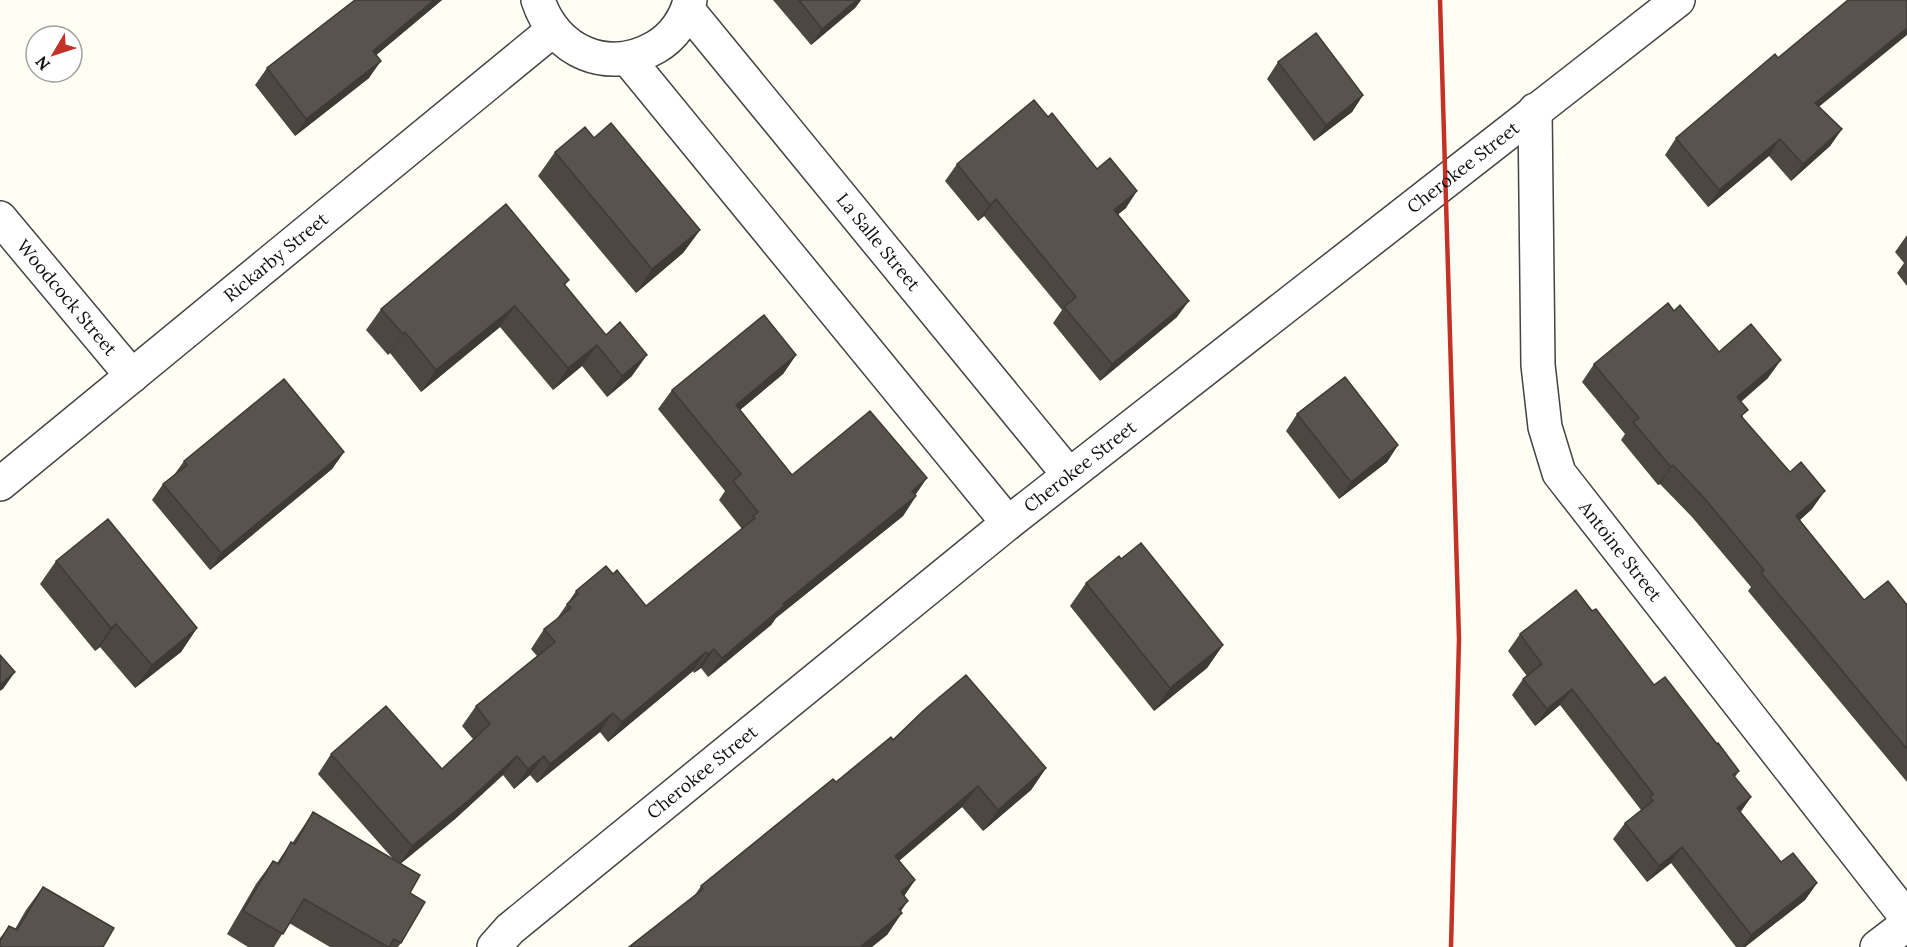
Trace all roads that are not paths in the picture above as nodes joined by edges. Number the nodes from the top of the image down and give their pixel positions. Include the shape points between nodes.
1 (538, 0) edge
2 (1678, 0) edge
3 (689, 5) edge
4 (553, 30) junction
5 (628, 59) junction
6 (1535, 110) junction
7 (0, 218) edge
8 (132, 376) junction
9 (1069, 475) junction
10 (0, 484) edge
11 (1008, 523) junction
12 (1907, 918) edge
13 (1907, 924) edge
14 (494, 947) edge
15 (1877, 947) edge

1 - 4 street
2 - 6 street, Cherokee Street
3 - 5 street via 678,27 664,42
3 - 9 street, La Salle Street
4 - 5 street via 586,55
4 - 8 street, Rickarby Street
5 - 11 street
6 - 9 street, Cherokee Street
6 - 12 street, Antoine Street via 1538,365 1545,426 1560,473
7 - 8 street, Woodcock Street
8 - 10 street, Rickarby Street
9 - 11 street, Cherokee Street
11 - 14 street, Cherokee Street via 510,929
13 - 15 street

